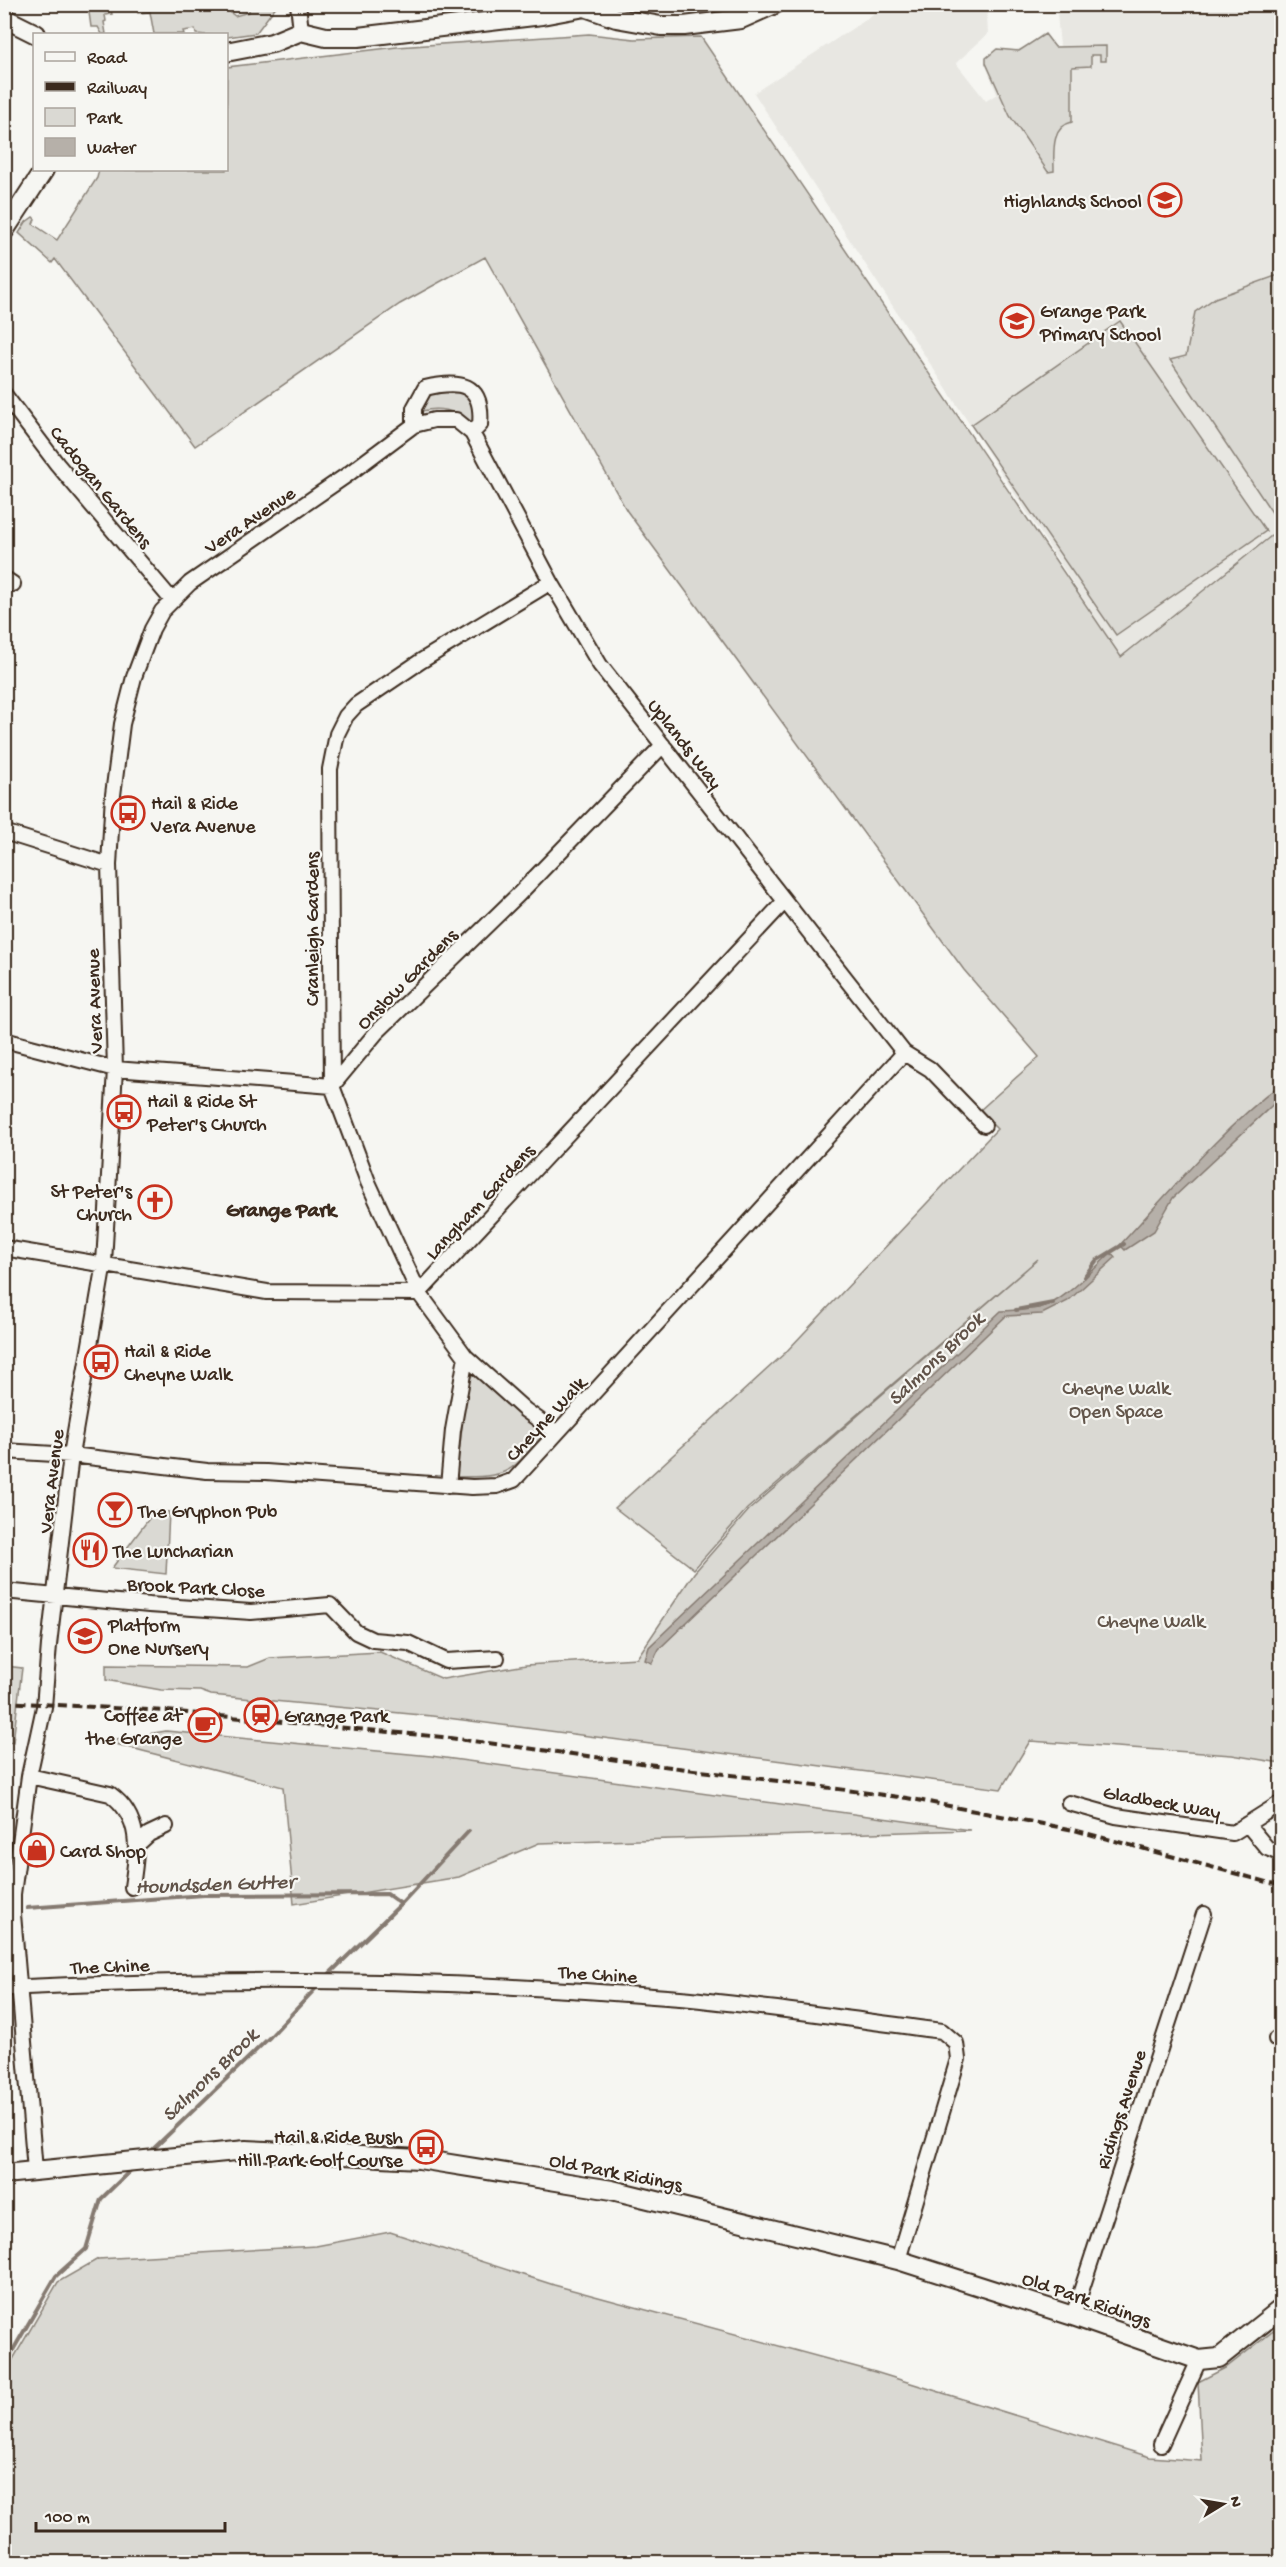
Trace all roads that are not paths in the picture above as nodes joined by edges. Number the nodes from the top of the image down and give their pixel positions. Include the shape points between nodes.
1 (298, 4) edge
2 (775, 4) edge
3 (586, 6) edge
4 (4, 18) edge
5 (301, 31) junction
6 (34, 33) edge
7 (228, 51) edge
8 (43, 171) edge
9 (4, 231) edge
10 (4, 394) edge
11 (414, 425) junction
12 (472, 433) junction
13 (551, 582) junction
14 (171, 599) junction
15 (663, 745) junction
16 (4, 832) edge
17 (109, 865) junction
18 (784, 902) junction
19 (4, 1040) edge
20 (904, 1053) junction
21 (115, 1069) junction
22 (332, 1086) junction
23 (984, 1125) dead end
24 (4, 1248) edge
25 (104, 1263) junction
26 (419, 1293) junction
27 (466, 1357) junction
28 (557, 1433) junction
29 (4, 1451) edge
30 (72, 1455) junction
31 (448, 1486) junction
32 (4, 1591) edge
33 (56, 1595) junction
34 (497, 1658) dead end
35 (29, 1776) junction
36 (1281, 1802) edge
37 (1069, 1803) dead end
38 (1247, 1824) junction
39 (166, 1826) dead end
40 (138, 1844) junction
41 (1281, 1854) edge
42 (10, 1861) edge
43 (132, 1887) dead end
44 (1204, 1914) dead end
45 (12, 1987) edge
46 (35, 2170) junction
47 (4, 2174) edge
48 (898, 2260) junction
49 (1281, 2308) edge
50 (1072, 2316) junction
51 (1198, 2360) junction
52 (1161, 2444) dead end

1 - 5 street
2 - 3 street via 741,19 660,26 616,18
3 - 5 street via 543,15 358,37 326,37
4 - 6 street
5 - 7 street via 273,43
8 - 9 street
10 - 14 street, Cadogan Gardens via 57,464
11 - 12 street via 456,420
11 - 12 street via 414,408 425,388 449,382 467,386 477,398 480,425
11 - 14 street, Vera Avenue
12 - 13 street, Uplands Way
13 - 15 street, Uplands Way via 600,665
13 - 22 street, Cranleigh Gardens via 356,705 338,734 330,769
14 - 17 street, Vera Avenue via 152,629 122,724
15 - 18 street, Uplands Way
15 - 22 street, Onslow Gardens via 519,894 376,1033
16 - 17 street
17 - 21 street, Vera Avenue
18 - 20 street, Uplands Way
18 - 26 street, Langham Gardens
19 - 21 street
20 - 23 street, Uplands Way via 930,1069
20 - 28 street, Cheyne Walk
21 - 22 street
21 - 25 street, Vera Avenue
22 - 26 street, Cranleigh Gardens via 368,1182
24 - 25 street
25 - 26 street via 267,1292
25 - 30 street, Vera Avenue
26 - 27 street, Cranleigh Gardens
27 - 28 street, Cranleigh Gardens
27 - 31 street
28 - 31 street, Cheyne Walk via 513,1480 497,1486
29 - 30 street, Cheyne Walk
30 - 31 street, Cheyne Walk via 207,1471
30 - 33 street, Vera Avenue
32 - 33 street
33 - 34 street, Brook Park Close via 251,1612 330,1605 356,1632 373,1640 408,1643 446,1660
33 - 35 street, Vera Avenue via 44,1707
35 - 40 street via 110,1794 124,1807
35 - 42 street, Vera Avenue
36 - 38 street, Gladbeck Way
37 - 38 street, Gladbeck Way via 1116,1816 1233,1833
38 - 41 street, Gladbeck Way via 1267,1848
39 - 40 street
40 - 43 street
42 - 45 street, Vera Avenue
44 - 50 street, Ridings Avenue
45 - 46 street, Vera Avenue
45 - 48 street, The Chine via 301,1980 436,1982 681,1998 942,2031 956,2043 958,2059
46 - 47 street, Old Park Ridings
46 - 48 street, Old Park Ridings via 246,2150 419,2159 612,2190
48 - 50 street, Old Park Ridings
49 - 51 street via 1219,2358
50 - 51 street, Old Park Ridings
51 - 52 street

